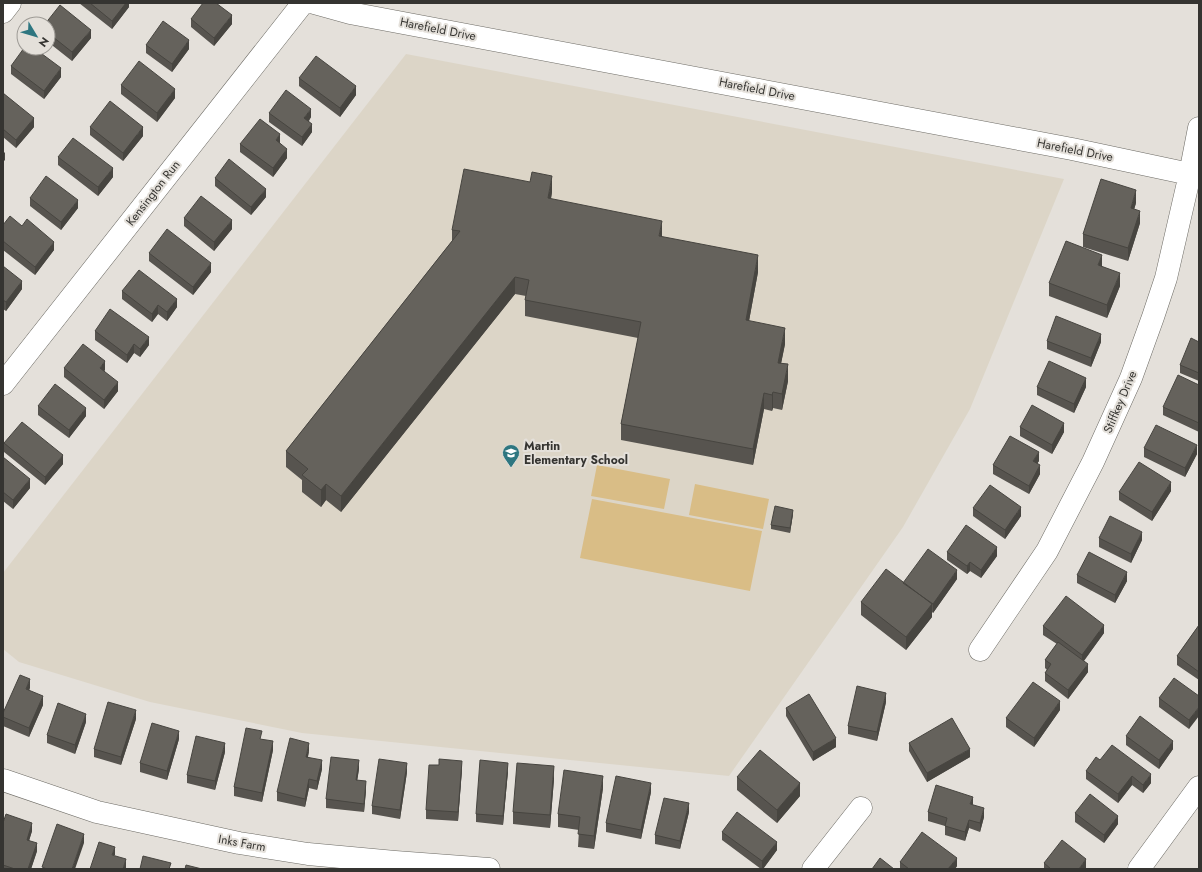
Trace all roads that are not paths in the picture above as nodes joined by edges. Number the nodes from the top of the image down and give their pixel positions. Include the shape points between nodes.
1 (10, 3) edge
2 (303, 3) edge
3 (314, 3) edge
4 (3, 12) edge
5 (1199, 128) edge
6 (1195, 175) edge
7 (3, 384) edge
8 (980, 650) dead end
9 (3, 780) edge
10 (1199, 787) edge
11 (861, 808) dead end
12 (489, 869) edge
13 (813, 869) edge
14 (1139, 869) edge

1 - 4 street
2 - 7 street, Kensington Run
3 - 6 street, Harefield Drive via 358,14 1072,149
5 - 6 street, Stiffkey Drive
6 - 8 street, Stiffkey Drive via 1164,284 1115,416 1047,551
9 - 12 street, Inks Farm via 97,812 239,843 308,854
10 - 14 street
11 - 13 street

